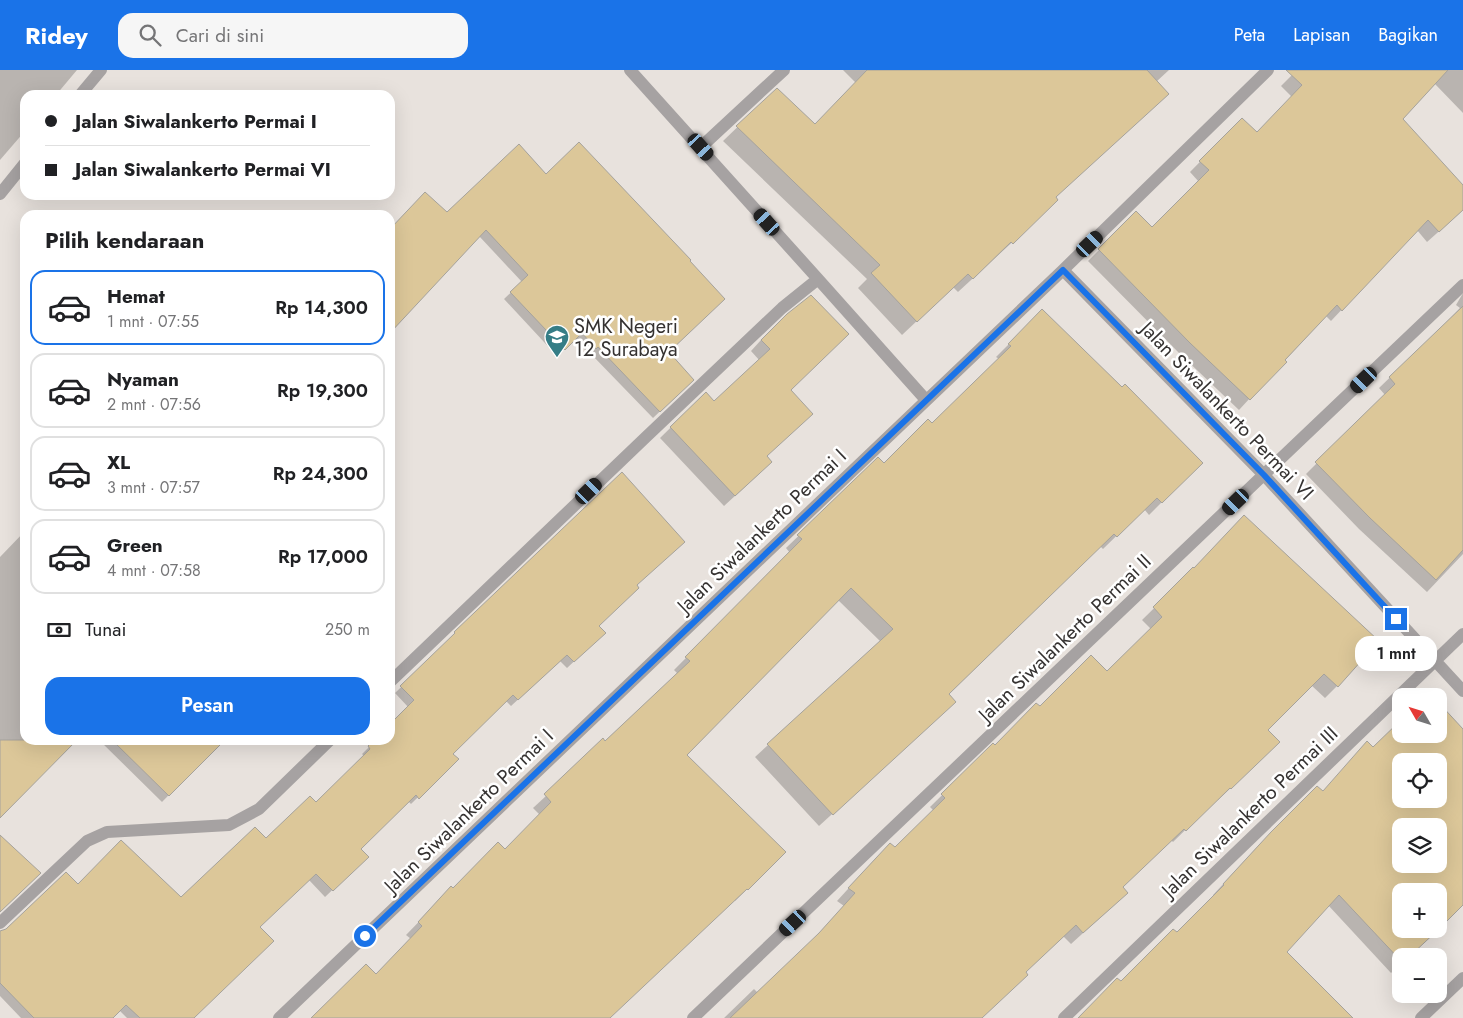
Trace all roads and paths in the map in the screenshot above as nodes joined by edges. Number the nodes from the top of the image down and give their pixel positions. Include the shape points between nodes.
1 (101, 70) edge
2 (630, 70) edge
3 (784, 70) edge
4 (1268, 70) edge
5 (84, 90) edge
6 (701, 147) junction
7 (20, 169) edge
8 (0, 194) edge
9 (1063, 270) junction
10 (818, 279) junction
11 (1463, 285) edge
12 (926, 400) junction
13 (1264, 475) junction
14 (1463, 634) edge
15 (1434, 661) junction
16 (395, 677) edge
17 (1463, 691) edge
18 (325, 745) edge
19 (0, 923) edge
20 (1463, 978) edge
21 (279, 1018) edge
22 (693, 1018) edge
23 (1064, 1018) edge
24 (1421, 1018) edge

1 - 5 street
2 - 6 street
3 - 6 street
4 - 9 street, Jalan Siwalankerto Permai I
6 - 10 street
7 - 8 street
9 - 12 street, Jalan Siwalankerto Permai I
9 - 13 street, Jalan Siwalankerto Permai VI
10 - 12 street
10 - 16 street via 782,308
11 - 13 street, Jalan Siwalankerto Permai II
12 - 21 street, Jalan Siwalankerto Permai I
13 - 15 street, Jalan Siwalankerto Permai VI
13 - 22 street, Jalan Siwalankerto Permai II
14 - 15 street, Jalan Siwalankerto Permai III
15 - 17 street, Jalan Siwalankerto Permai VI
15 - 23 street, Jalan Siwalankerto Permai III
18 - 19 street via 259,808 229,825 107,832 87,841
20 - 24 street

